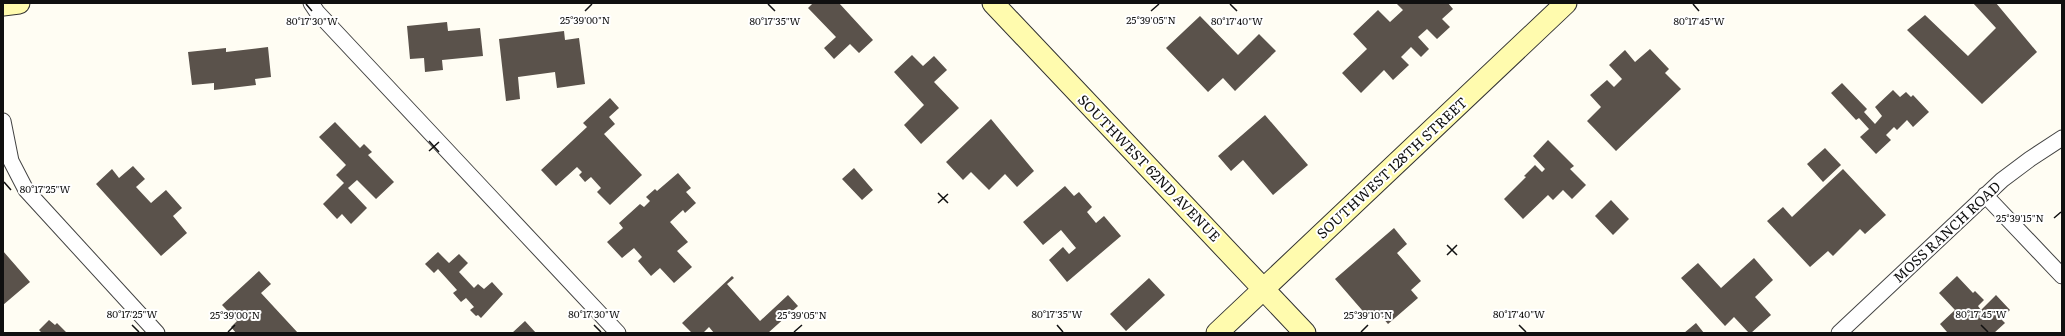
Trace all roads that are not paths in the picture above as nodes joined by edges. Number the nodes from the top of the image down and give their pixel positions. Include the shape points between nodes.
1 (19, 3) edge
2 (311, 3) edge
3 (993, 3) edge
4 (1566, 3) edge
5 (3, 5) edge
6 (3, 121) edge
7 (2062, 138) edge
8 (1986, 195) junction
9 (2062, 276) edge
10 (1264, 289) junction
11 (157, 333) edge
12 (618, 333) edge
13 (1217, 333) edge
14 (1305, 333) edge
15 (1839, 333) edge

1 - 5 street
2 - 12 street
3 - 10 street, SOUTHWEST 62ND AVENUE
4 - 10 street, SOUTHWEST 128TH STREET
6 - 11 street via 11,161 26,190
7 - 8 street, MOSS RANCH ROAD via 2030,159
8 - 9 street
8 - 15 street, MOSS RANCH ROAD
10 - 13 street, SOUTHWEST 128TH STREET
10 - 14 street, SOUTHWEST 62ND AVENUE

